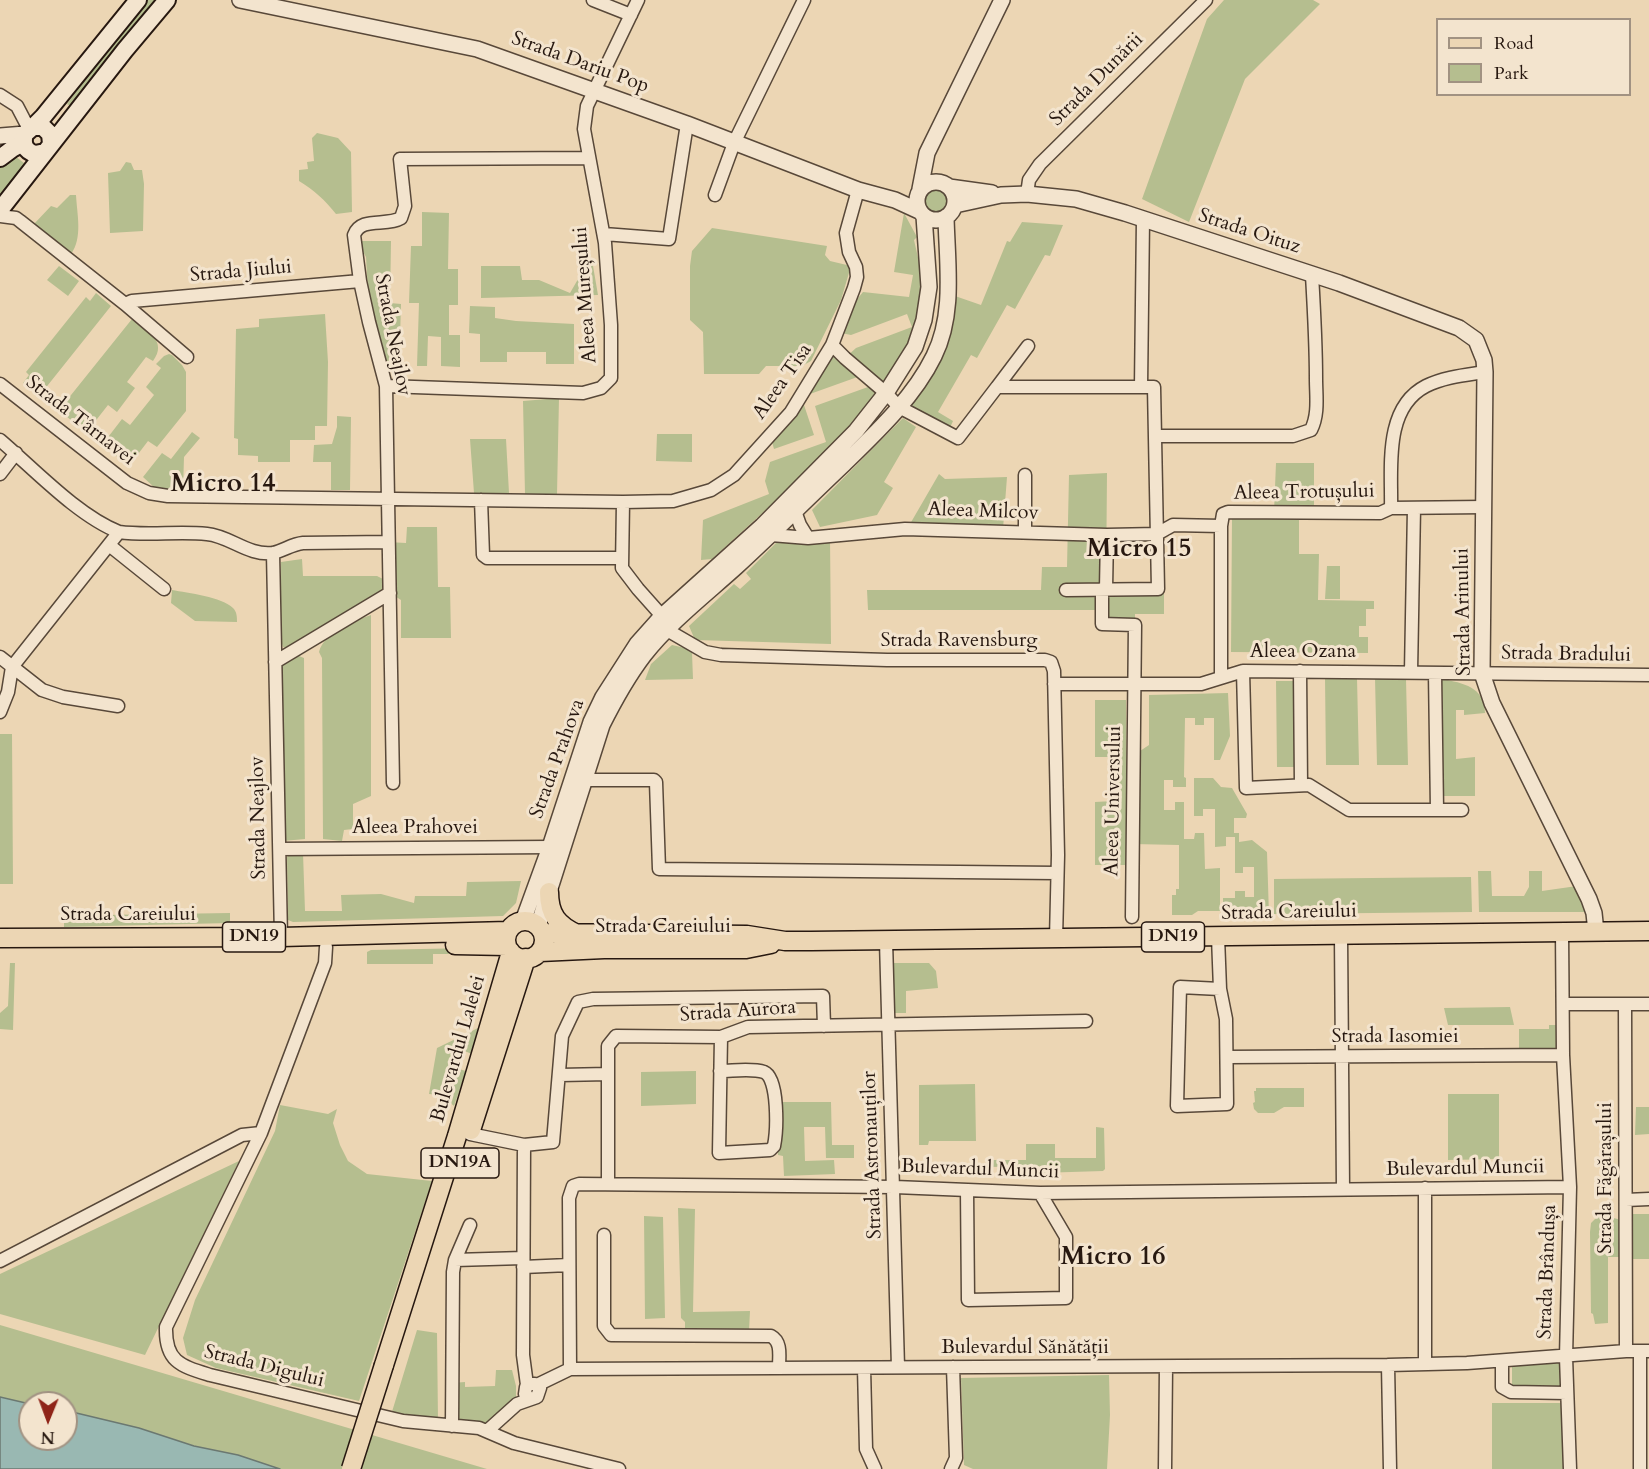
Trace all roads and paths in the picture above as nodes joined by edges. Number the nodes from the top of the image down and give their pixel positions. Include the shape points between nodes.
1 (137, 0) edge
2 (167, 0) edge
3 (240, 0) edge
4 (593, 0) edge
5 (638, 0) edge
6 (804, 0) edge
7 (1002, 0) edge
8 (1206, 0) edge
9 (631, 15) junction
10 (594, 91) junction
11 (0, 95) edge
12 (687, 124) junction
13 (27, 133) junction
14 (0, 136) edge
15 (734, 143) junction
16 (48, 148) junction
17 (0, 149) edge
18 (927, 153) junction
19 (0, 158) edge
20 (589, 158) junction
21 (944, 184) junction
22 (858, 189) junction
23 (1027, 194) junction
24 (715, 195) dead end
25 (1001, 195) junction
26 (920, 203) junction
27 (0, 210) edge
28 (951, 211) junction
29 (0, 216) edge
30 (1143, 219) junction
31 (604, 234) junction
32 (1312, 274) junction
33 (360, 281) junction
34 (125, 304) junction
35 (1476, 340) joint
36 (832, 345) junction
37 (1028, 346) dead end
38 (187, 357) dead end
39 (1485, 372) junction
40 (0, 384) edge
41 (386, 386) junction
42 (997, 387) junction
43 (1141, 387) junction
44 (886, 393) junction
45 (899, 407) junction
46 (1155, 436) junction
47 (0, 440) edge
48 (16, 453) junction
49 (0, 474) edge
50 (1025, 475) dead end
51 (388, 498) junction
52 (481, 500) junction
53 (623, 502) junction
54 (1484, 507) junction
55 (1391, 508) junction
56 (1414, 508) junction
57 (795, 512) junction
58 (1221, 526) junction
59 (766, 531) junction
60 (119, 532) junction
61 (1025, 532) junction
62 (1157, 534) junction
63 (1107, 535) junction
64 (808, 538) junction
65 (388, 542) junction
66 (109, 545) junction
67 (273, 553) junction
68 (622, 558) junction
69 (164, 589) dead end
70 (1104, 589) junction
71 (1066, 591) dead end
72 (390, 593) junction
73 (664, 623) junction
74 (0, 657) edge
75 (275, 662) junction
76 (12, 667) junction
77 (1243, 671) junction
78 (1300, 671) junction
79 (1412, 672) junction
80 (1435, 673) junction
81 (1482, 673) junction
82 (1649, 675) edge
83 (1221, 677) junction
84 (1054, 684) junction
85 (1135, 685) junction
86 (118, 706) dead end
87 (0, 712) edge
88 (583, 780) junction
89 (393, 783) dead end
90 (1301, 785) junction
91 (1437, 810) junction
92 (1462, 810) dead end
93 (550, 847) junction
94 (280, 849) junction
95 (1057, 873) junction
96 (549, 892) junction
97 (1132, 917) dead end
98 (1649, 931) edge
99 (1562, 932) junction
100 (1596, 932) junction
101 (579, 935) junction
102 (1341, 936) junction
103 (281, 937) junction
104 (1218, 937) junction
105 (0, 938) edge
106 (1056, 939) junction
107 (525, 940) junction
108 (785, 941) junction
109 (886, 941) junction
110 (469, 946) junction
111 (326, 947) junction
112 (0, 949) edge
113 (502, 981) junction
114 (1220, 989) junction
115 (1563, 1004) junction
116 (1625, 1004) junction
117 (1649, 1004) edge
118 (1086, 1021) dead end
119 (888, 1025) junction
120 (824, 1026) junction
121 (721, 1037) junction
122 (1563, 1055) junction
123 (1342, 1056) junction
124 (1228, 1057) junction
125 (720, 1071) junction
126 (608, 1074) junction
127 (560, 1075) junction
128 (261, 1133) junction
129 (470, 1134) junction
130 (524, 1145) junction
131 (608, 1184) junction
132 (895, 1186) junction
133 (1570, 1187) junction
134 (1425, 1188) junction
135 (1343, 1189) junction
136 (967, 1190) junction
137 (1040, 1193) junction
138 (1649, 1199) edge
139 (1626, 1200) junction
140 (470, 1225) dead end
141 (604, 1235) dead end
142 (454, 1260) junction
143 (0, 1261) edge
144 (523, 1262) junction
145 (569, 1265) junction
146 (1626, 1351) junction
147 (1644, 1351) edge
148 (1566, 1357) junction
149 (1502, 1361) junction
150 (1425, 1363) junction
151 (1388, 1365) junction
152 (388, 1366) junction
153 (779, 1367) junction
154 (898, 1367) junction
155 (953, 1367) junction
156 (1166, 1367) junction
157 (864, 1368) junction
158 (570, 1369) junction
159 (531, 1387) junction
160 (1567, 1394) junction
161 (452, 1426) junction
162 (487, 1431) junction
163 (351, 1469) edge
164 (362, 1469) edge
165 (619, 1469) edge
166 (875, 1469) edge
167 (951, 1469) edge
168 (1165, 1469) edge
169 (1390, 1469) edge
170 (1570, 1469) edge
171 (1640, 1469) edge

1 - 13 main road
2 - 16 main road
3 - 10 street, Strada Dariu Pop via 477,49
4 - 9 street
5 - 9 street, Aleea Mureșului
6 - 15 street
7 - 18 street, Strada Prahova
8 - 23 street, Strada Dunării via 1040,164 1029,180
9 - 10 street, Aleea Mureșului
10 - 12 street, Strada Dariu Pop
10 - 20 street, Aleea Mureșului via 584,118
11 - 13 street via 17,106
12 - 15 street, Strada Dariu Pop
12 - 31 street via 669,239
13 - 14 street
13 - 16 main road via 30,152 35,154
13 - 16 main road via 38,126 47,130
13 - 17 street
13 - 19 main road
15 - 22 street, Strada Dariu Pop
15 - 24 street
16 - 27 main road
18 - 21 street
18 - 26 street, Strada Prahova
20 - 31 street, Aleea Mureșului
20 - 33 street, Strada Neajlov via 400,159 404,212 396,221 363,224 357,229 354,243
21 - 25 street, Strada Oituz
21 - 26 street via 924,185
21 - 28 street via 955,199
22 - 26 street, Strada Dariu Pop
22 - 36 street, Aleea Tisa via 846,233 856,277
23 - 25 street, Strada Oituz
23 - 30 street, Strada Oituz via 1076,199
25 - 28 street, Strada Oituz
26 - 28 street via 931,220 939,220
26 - 44 street, Strada Prahova via 929,287 924,320 915,347
28 - 45 street, Strada Prahova via 946,321 935,356
29 - 34 street via 16,218
30 - 32 street, Strada Oituz
30 - 43 street
31 - 41 street, Aleea Mureșului via 612,358 611,378 601,388 583,393
32 - 35 street, Strada Oituz via 1447,323
32 - 46 street via 1316,420 1311,430 1293,436
33 - 34 street, Strada Jiului
33 - 41 street, Strada Neajlov
34 - 38 street
35 - 39 street, Strada Arinului
36 - 44 street
36 - 53 street, Aleea Tisa via 791,412 734,475 711,490 688,498
37 - 42 street
39 - 54 street, Strada Arinului
39 - 55 street, Aleea Trotușului via 1437,381 1409,400 1393,435
40 - 51 street, Strada Târnavei via 127,483 149,493
41 - 51 street, Strada Neajlov
42 - 43 street
42 - 45 street via 958,438
43 - 46 street via 1154,387
44 - 45 street
44 - 59 street, Strada Prahova
45 - 57 street, Strada Prahova
46 - 62 street
47 - 48 street
48 - 49 street
48 - 60 street via 74,504
50 - 61 street
51 - 52 street, Aleea Tisa
51 - 65 street, Strada Neajlov
52 - 53 street, Aleea Tisa
52 - 68 street via 483,555 487,558
53 - 68 street
54 - 56 street, Aleea Trotușului
54 - 81 street, Strada Arinului
55 - 56 street, Aleea Trotușului
55 - 58 street, Aleea Trotușului via 1380,513 1228,512 1223,514
56 - 79 street
57 - 59 street, Strada Prahova
57 - 64 street
58 - 62 street, Aleea Trotușului via 1173,525
58 - 83 street
59 - 64 street, Aleea Milcov
59 - 73 street, Strada Prahova
60 - 66 street
60 - 67 street via 209,534 250,550
61 - 63 street, Aleea Milcov
61 - 64 street, Aleea Milcov via 905,530
62 - 63 street, Aleea Milcov
62 - 70 street via 1158,589
63 - 70 street
65 - 67 street via 291,544
65 - 72 street, Strada Neajlov
66 - 69 street
66 - 76 street
67 - 75 street, Strada Neajlov
68 - 73 street via 622,568
70 - 71 street
70 - 85 street, Aleea Universului via 1102,624 1135,625
72 - 75 street
72 - 89 street, Strada Neajlov
73 - 84 street, Strada Ravensburg via 705,652 721,655 1045,660 1053,666
73 - 88 street, Strada Prahova via 602,725
73 - 93 street, Strada Prahova via 637,644 603,697
74 - 76 street
75 - 94 street, Strada Neajlov
76 - 86 street via 42,690
76 - 87 street
77 - 78 street, Aleea Ozana
77 - 83 street, Aleea Ozana
77 - 90 street via 1246,788
78 - 79 street, Aleea Ozana
78 - 90 street
79 - 80 street, Aleea Ozana
80 - 81 street, Aleea Ozana
80 - 91 street
81 - 82 street, Strada Bradului
81 - 100 street, Strada Arinului via 1492,703 1589,899
83 - 85 street, Aleea Ozana via 1201,684
84 - 85 street, Aleea Ozana
84 - 95 street, Strada Ravensburg
85 - 97 street, Aleea Universului
88 - 95 street via 656,782 659,869
88 - 96 street, Strada Prahova
90 - 91 street via 1309,785 1349,810
91 - 92 street
93 - 94 street, Aleea Prahovei
93 - 107 street, Strada Prahova
94 - 103 street, Strada Neajlov
95 - 106 street, Strada Ravensburg
96 - 101 main road via 553,917
96 - 107 street, Strada Prahova
98 - 100 main road, Strada Careiului / DN19
99 - 100 main road, Strada Careiului / DN19
99 - 102 main road, Strada Careiului / DN19
99 - 115 street, Strada Brândușa
101 - 107 main road, Strada Careiului / DN19
101 - 108 main road, Strada Careiului / DN19 via 747,935
102 - 104 main road, Strada Careiului / DN19
102 - 123 street
103 - 105 main road, Strada Careiului / DN19
103 - 107 main road, Strada Careiului / DN19
104 - 106 main road, Strada Careiului / DN19
104 - 114 street
106 - 109 main road, Strada Careiului / DN19
107 - 108 main road, Strada Careiului / DN19 via 604,949 746,949
107 - 110 main road, Strada Careiului / DN19
107 - 113 main road, Bulevardul Lalelei / DN19A
107 - 129 main road, Bulevardul Lalelei / DN19A
108 - 109 main road, Strada Careiului / DN19
109 - 119 street, Strada Astronauților
110 - 111 main road, Strada Careiului / DN19
110 - 113 main road via 493,959 500,968
111 - 112 main road, Strada Careiului / DN19
111 - 128 street, Strada Digului via 325,963
113 - 152 main road, Bulevardul Lalelei / DN19A
114 - 124 street
114 - 124 street via 1180,987 1177,1106 1227,1104
115 - 116 street
115 - 122 street, Strada Brândușa
116 - 117 street
116 - 139 street, Strada Făgărașului
118 - 119 street, Strada Aurora
119 - 120 street, Strada Aurora
119 - 132 street, Strada Astronauților
120 - 121 street, Strada Aurora via 748,1027
120 - 127 street via 823,996 592,999 578,1002 562,1036
121 - 125 street
121 - 126 street, Strada Aurora via 616,1036 608,1046
122 - 123 street, Strada Iasomiei
122 - 133 street, Strada Brândușa
123 - 124 street, Strada Iasomiei
123 - 135 street
125 - 125 street via 764,1072 770,1077 775,1089 774,1146 770,1150 719,1152
126 - 127 street
126 - 131 street, Strada Aurora
127 - 130 street via 553,1143
128 - 143 street via 242,1135
128 - 161 street, Strada Digului via 166,1327 165,1341 171,1356 182,1366 210,1375 404,1421
129 - 130 street
129 - 152 main road, Bulevardul Lalelei / DN19A
130 - 144 street
131 - 132 street, Bulevardul Muncii
131 - 145 street, Bulevardul Muncii via 579,1184 570,1191
132 - 136 street, Bulevardul Muncii
132 - 154 street, Strada Astronauților
133 - 134 street, Bulevardul Muncii
133 - 148 street, Strada Brândușa
134 - 135 street, Bulevardul Muncii
134 - 150 street
135 - 137 street, Bulevardul Muncii
136 - 137 street, Bulevardul Muncii
136 - 137 street via 968,1300 1066,1298 1066,1237
138 - 139 street
139 - 146 street, Strada Făgărașului
140 - 142 street
141 - 153 street via 604,1326 611,1335 771,1336 778,1344
142 - 144 street
142 - 161 street
144 - 145 street
144 - 159 street via 523,1355
145 - 158 street, Bulevardul Muncii
146 - 147 street, Bulevardul Sănătății
146 - 148 street, Bulevardul Sănătății
147 - 171 street
148 - 149 street, Bulevardul Sănătății
148 - 160 street, Strada Brândușa
149 - 150 street, Bulevardul Sănătății
149 - 160 street via 1505,1390
150 - 151 street, Bulevardul Sănătății
151 - 156 street, Bulevardul Sănătății
151 - 169 street
152 - 163 main road, DN19A, bridge
152 - 164 main road, DN19A
153 - 157 street, Bulevardul Sănătății
153 - 158 street, Bulevardul Sănătății
154 - 155 street, Bulevardul Sănătății
154 - 157 street, Bulevardul Sănătății
155 - 156 street, Bulevardul Sănătății
155 - 167 street via 956,1458
156 - 168 street
157 - 166 street via 866,1449
158 - 159 street, Bulevardul Sănătății
159 - 162 street, Bulevardul Sănătății
160 - 170 street, Strada Brândușa
161 - 162 street
162 - 165 street via 514,1443

